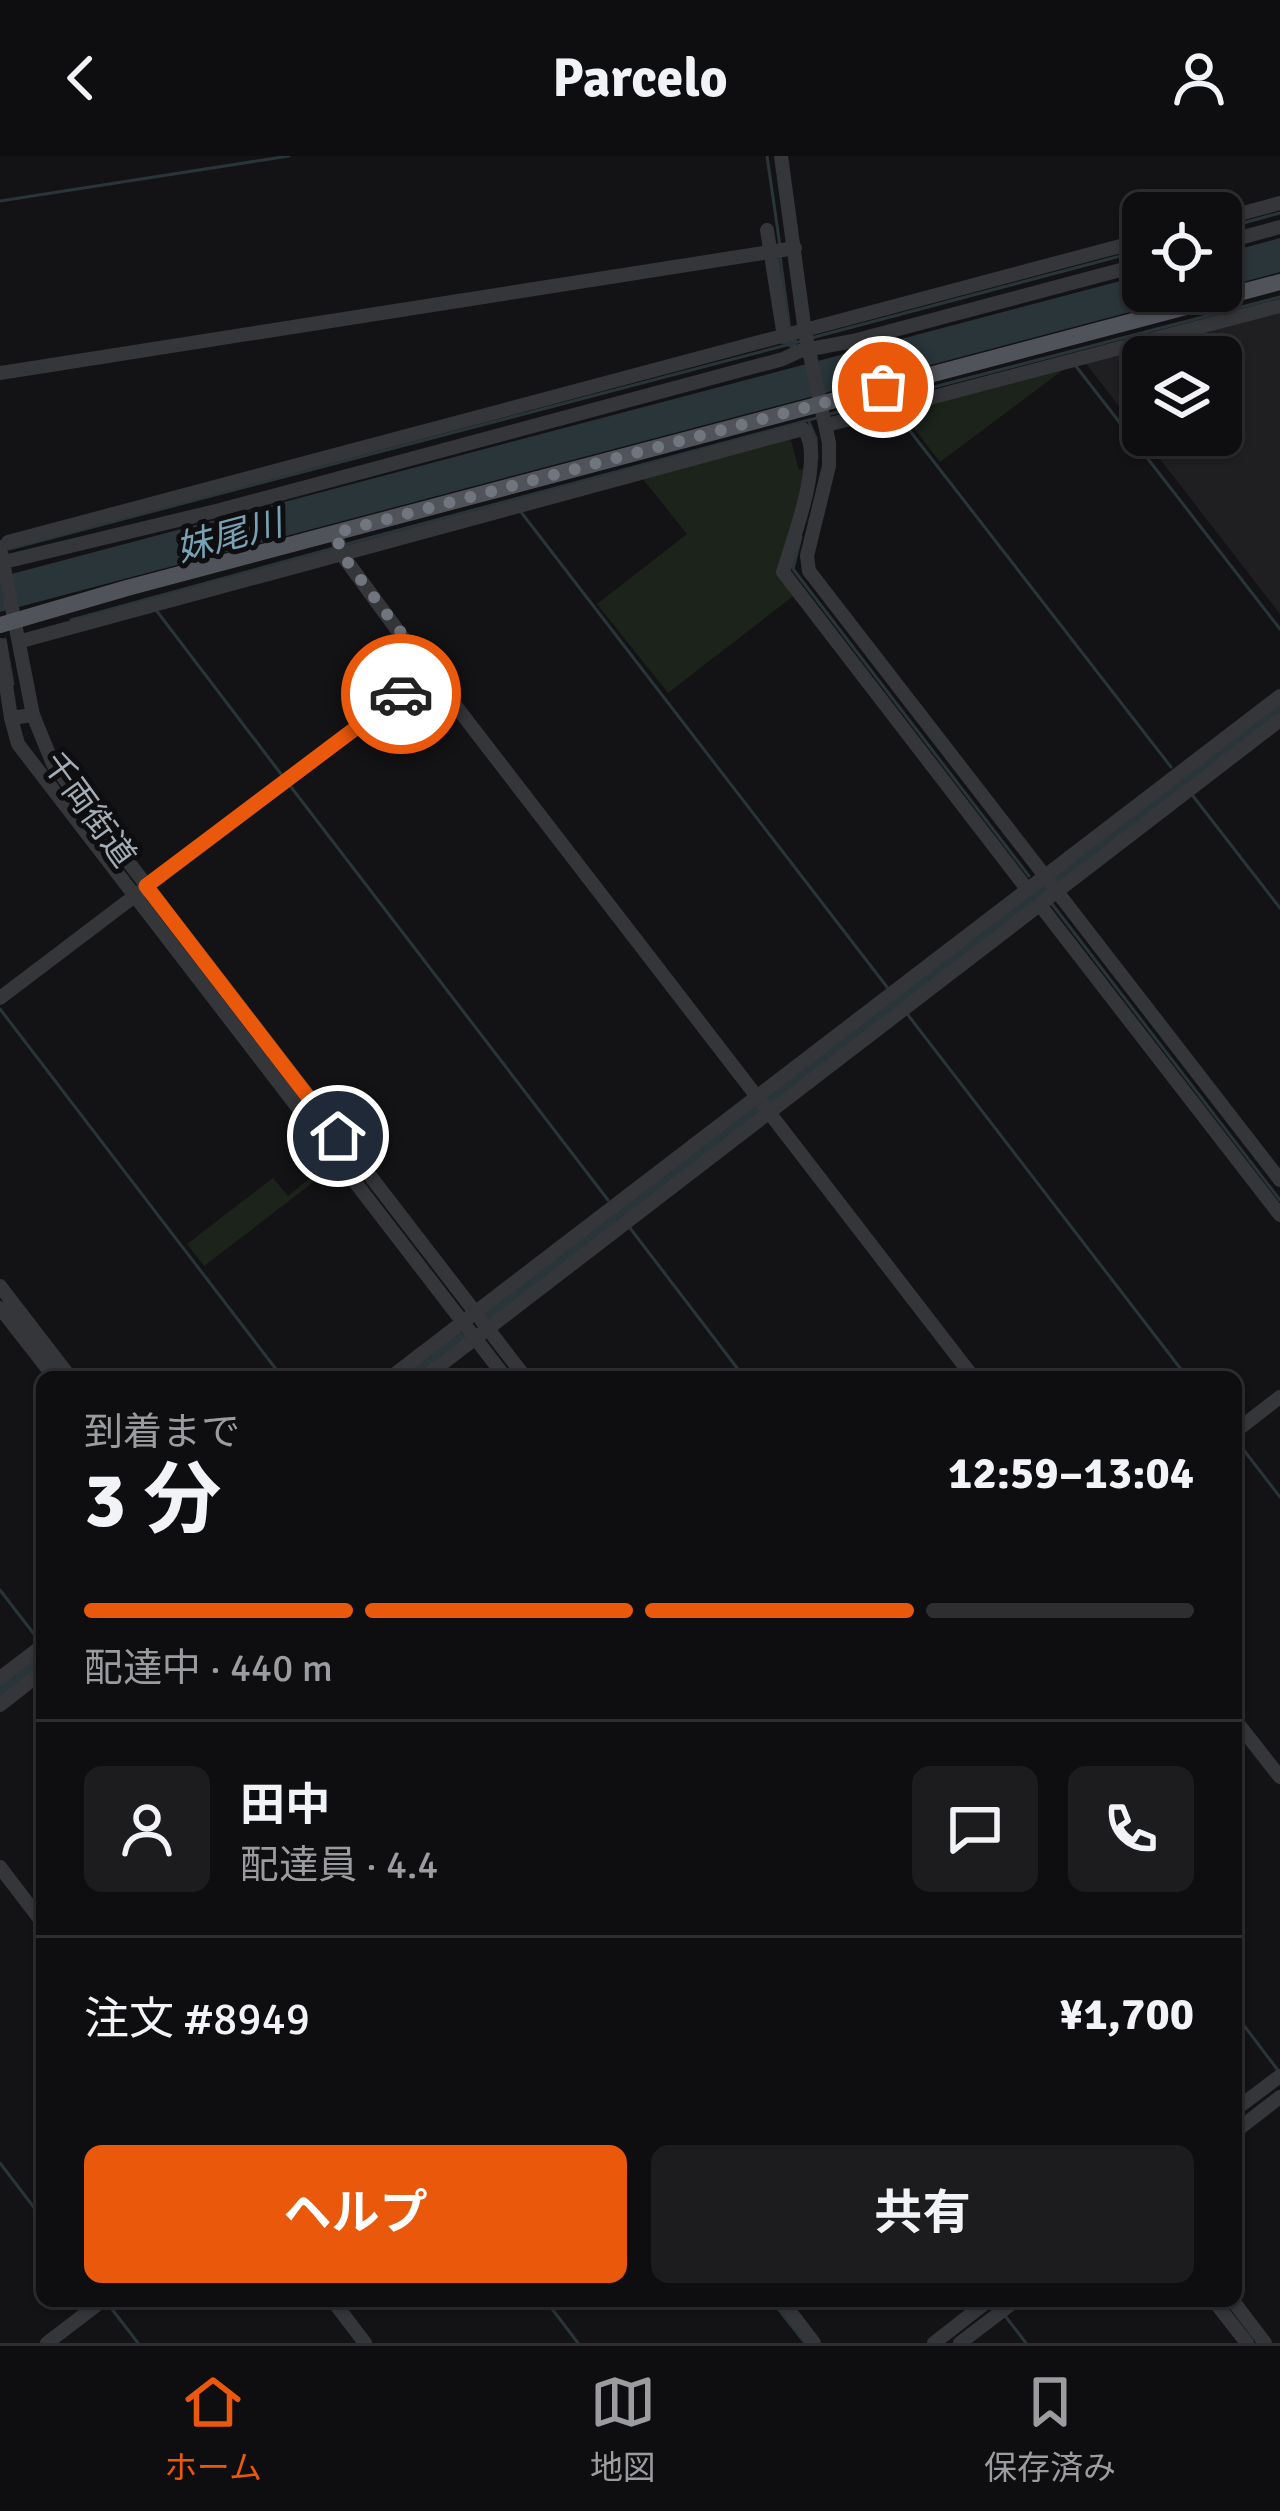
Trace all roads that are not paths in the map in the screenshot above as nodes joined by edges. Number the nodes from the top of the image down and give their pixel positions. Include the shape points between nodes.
1 (781, 156) edge
2 (1280, 202) edge
3 (1242, 213) edge
4 (1280, 226) edge
5 (767, 230) dead end
6 (1242, 237) edge
7 (1122, 246) edge
8 (779, 253) junction
9 (1122, 269) edge
10 (1280, 282) edge
11 (1280, 306) edge
12 (1158, 328) junction
13 (784, 338) junction
14 (807, 343) junction
15 (0, 373) edge
16 (824, 412) junction
17 (814, 483) junction
18 (216, 498) junction
19 (338, 545) junction
20 (3, 557) edge
21 (9, 620) edge
22 (8, 645) edge
23 (870, 669) junction
24 (430, 671) junction
25 (1280, 696) edge
26 (19, 717) junction
27 (1280, 720) edge
28 (1187, 780) junction
29 (1027, 889) junction
30 (139, 890) junction
31 (1048, 891) junction
32 (0, 998) edge
33 (905, 999) junction
34 (764, 1104) junction
35 (1280, 1180) edge
36 (622, 1212) junction
37 (1280, 1215) edge
38 (0, 1286) edge
39 (0, 1308) edge
40 (468, 1316) junction
41 (481, 1333) junction
42 (49, 1371) edge
43 (65, 1371) edge
44 (399, 1371) edge
45 (432, 1371) edge
46 (502, 1371) edge
47 (519, 1371) edge
48 (968, 1371) edge
49 (1280, 1397) edge
50 (1242, 1426) edge
51 (36, 1651) edge
52 (36, 1677) edge
53 (0, 1678) edge
54 (0, 1705) edge
55 (1242, 1729) edge
56 (1280, 1777) edge
57 (0, 1867) edge
58 (36, 1914) edge
59 (1280, 2076) edge
60 (1280, 2098) edge
61 (1242, 2104) edge
62 (1242, 2126) edge
63 (94, 2307) edge
64 (338, 2307) edge
65 (787, 2307) edge
66 (980, 2307) edge
67 (1002, 2307) edge
68 (1219, 2307) edge
69 (1238, 2307) edge
70 (47, 2343) edge
71 (365, 2343) edge
72 (814, 2343) edge
73 (934, 2343) edge
74 (960, 2343) edge
75 (1247, 2343) edge
76 (1265, 2343) edge

1 - 8 street
2 - 3 street
4 - 6 street
5 - 8 street
7 - 14 street
8 - 13 street
8 - 14 street
8 - 15 street
9 - 14 street
10 - 12 main road
11 - 12 street
12 - 16 main road
12 - 16 street via 1074,360 894,407
13 - 14 street
13 - 18 street
14 - 16 street
14 - 18 street
16 - 17 street via 830,458
16 - 19 main road
17 - 19 street via 803,429
17 - 23 street via 809,571
17 - 23 street via 784,572
18 - 20 street
18 - 20 street
19 - 21 main road
19 - 22 street
19 - 24 street
20 - 21 street, 千両街道
21 - 26 street, 千両街道
22 - 26 street
23 - 29 street
23 - 31 street
24 - 30 street
24 - 34 street
25 - 28 street
26 - 30 street, 千両街道
26 - 30 street via 18,744
27 - 28 street
28 - 31 street
29 - 31 street
29 - 33 street
30 - 32 street
30 - 40 street
31 - 33 street
31 - 35 street
31 - 37 street
33 - 34 street
33 - 34 street
34 - 36 street
34 - 48 street
36 - 40 street
36 - 41 street
38 - 43 street
39 - 42 street
40 - 41 street
40 - 44 street
41 - 45 street
41 - 46 street
41 - 47 street
49 - 50 street
51 - 53 street
52 - 54 street
55 - 56 street
57 - 58 street
59 - 61 street
60 - 62 street
63 - 70 street
64 - 71 street
65 - 72 street
66 - 73 street
67 - 74 street
68 - 75 street
69 - 76 street

